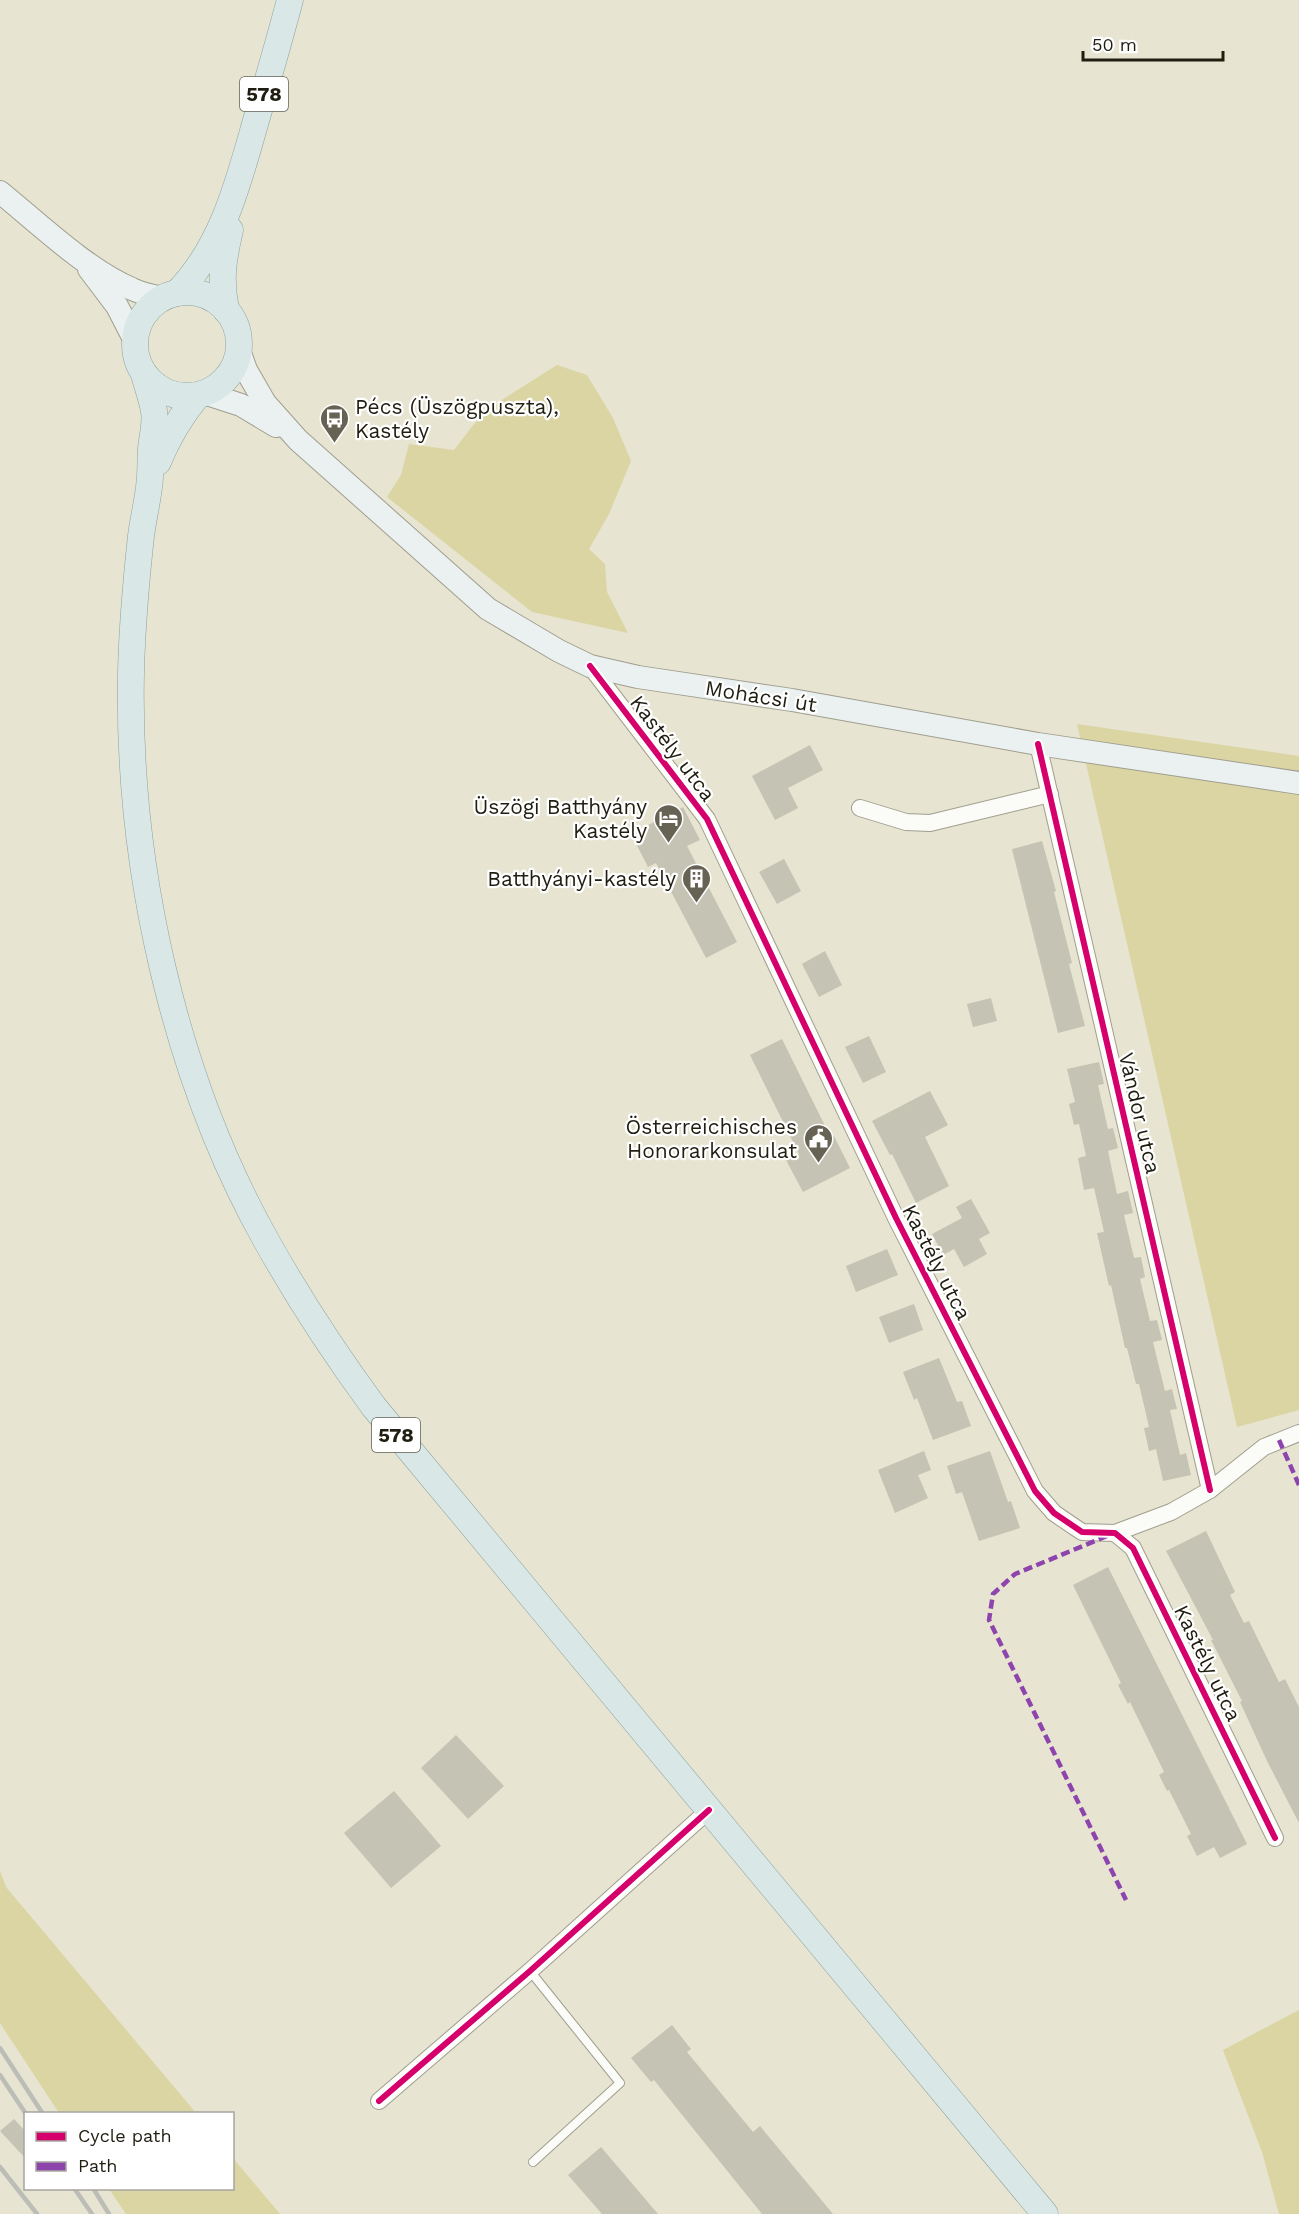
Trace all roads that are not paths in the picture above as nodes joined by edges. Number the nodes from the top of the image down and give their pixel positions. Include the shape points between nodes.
1 (290, 0) edge
2 (236, 188) junction
3 (0, 192) edge
4 (77, 254) junction
5 (170, 295) junction
6 (226, 310) junction
7 (135, 341) junction
8 (239, 350) junction
9 (144, 374) junction
10 (200, 394) junction
11 (298, 440) junction
12 (150, 485) junction
13 (590, 666) junction
14 (1038, 744) junction
15 (1299, 783) edge
16 (1050, 794) junction
17 (860, 808) dead end
18 (1299, 1433) edge
19 (1210, 1490) junction
20 (1115, 1533) junction
21 (709, 1810) junction
22 (1275, 1838) dead end
23 (530, 1971) junction
24 (379, 2101) dead end
25 (533, 2162) dead end
26 (1045, 2214) edge

1 - 2 main road, 578
2 - 5 main road, 578 via 207,256 189,281
2 - 6 main road, 578 via 223,258
3 - 4 main road
4 - 5 main road via 132,290
4 - 7 main road via 117,306
5 - 6 main road via 204,295
5 - 7 main road, 578 via 154,304 140,320
6 - 8 main road, 578 via 237,329
7 - 9 main road, 578 via 138,364
8 - 10 main road, 578 via 231,372 215,388
8 - 11 main road via 265,403
9 - 10 main road via 167,393 187,397
9 - 12 main road, 578 via 154,411
10 - 11 main road via 242,405
10 - 12 main road, 578 via 166,440
11 - 13 main road, Mohácsi út via 488,609
12 - 21 main road, 578 via 138,559 132,637 131,718 137,817 171,1002 194,1078 228,1163 266,1240 314,1322 374,1407
13 - 14 main road, Mohácsi út
13 - 20 street, Kastély utca via 707,819 896,1218 1035,1491 1054,1513 1082,1532
14 - 15 main road, Mohácsi út
14 - 16 street, Vándor utca
16 - 17 street via 930,823 906,822
16 - 19 street, Vándor utca
18 - 19 street via 1264,1447
19 - 20 street via 1171,1512
20 - 22 street, Kastély utca via 1133,1548
21 - 23 street
21 - 26 main road, 578
23 - 24 street
23 - 25 lane via 620,2083

